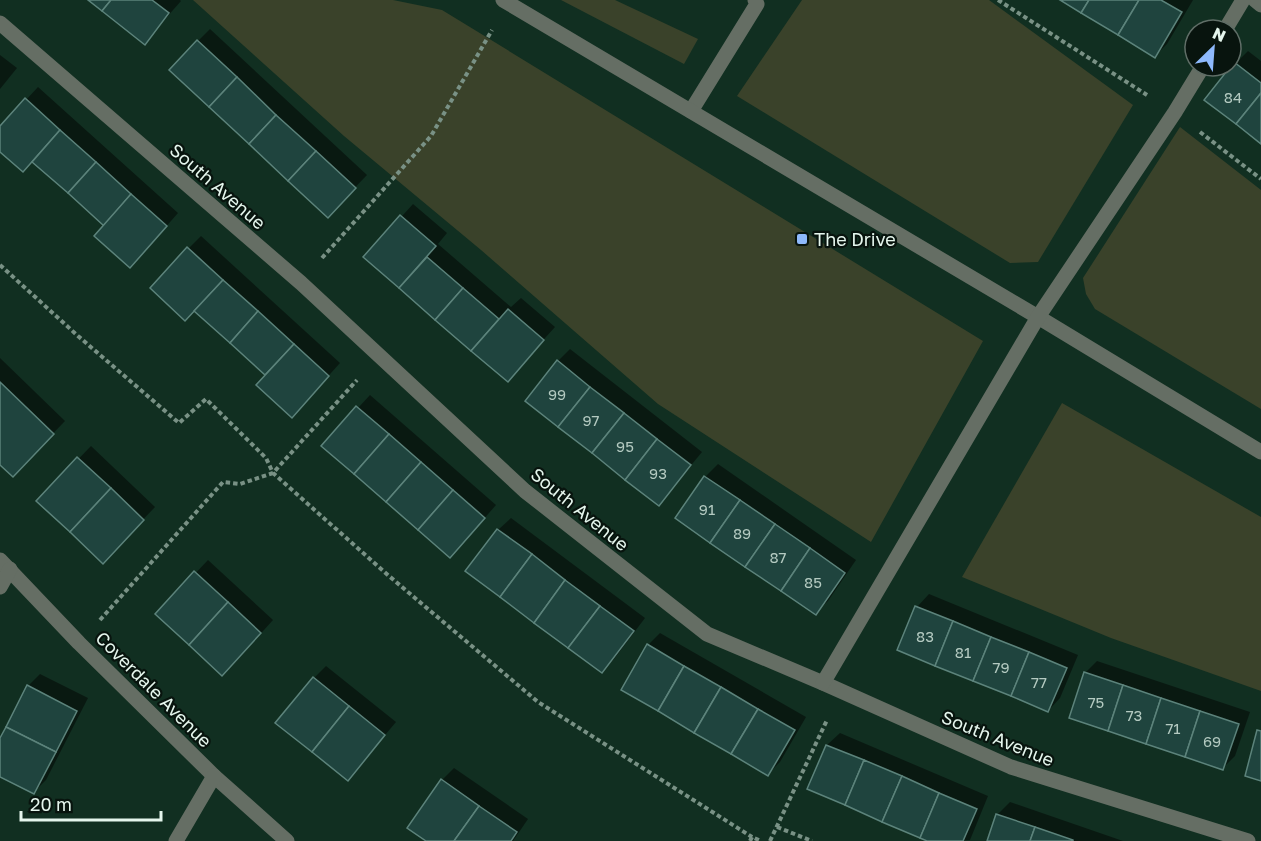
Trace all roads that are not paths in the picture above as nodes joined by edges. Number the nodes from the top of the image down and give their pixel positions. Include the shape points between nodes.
1 (755, 0) edge
2 (1243, 0) edge
3 (1255, 0) edge
4 (507, 1) edge
5 (1261, 5) edge
6 (1232, 18) edge
7 (0, 23) edge
8 (1196, 78) edge
9 (691, 111) junction
10 (1038, 317) junction
11 (1261, 452) edge
12 (5, 564) edge
13 (0, 587) edge
14 (823, 683) junction
15 (214, 776) junction
16 (176, 841) edge
17 (287, 841) edge
18 (1248, 841) edge

1 - 9 street via 757,4
2 - 6 street
3 - 5 street
4 - 9 street
7 - 14 street, South Avenue via 301,283 525,491 707,634
8 - 10 street
9 - 10 street
10 - 11 street
10 - 14 street
12 - 13 street
12 - 15 street, Coverdale Avenue
14 - 18 street, South Avenue via 1011,767
15 - 16 street
15 - 17 street, Coverdale Avenue

